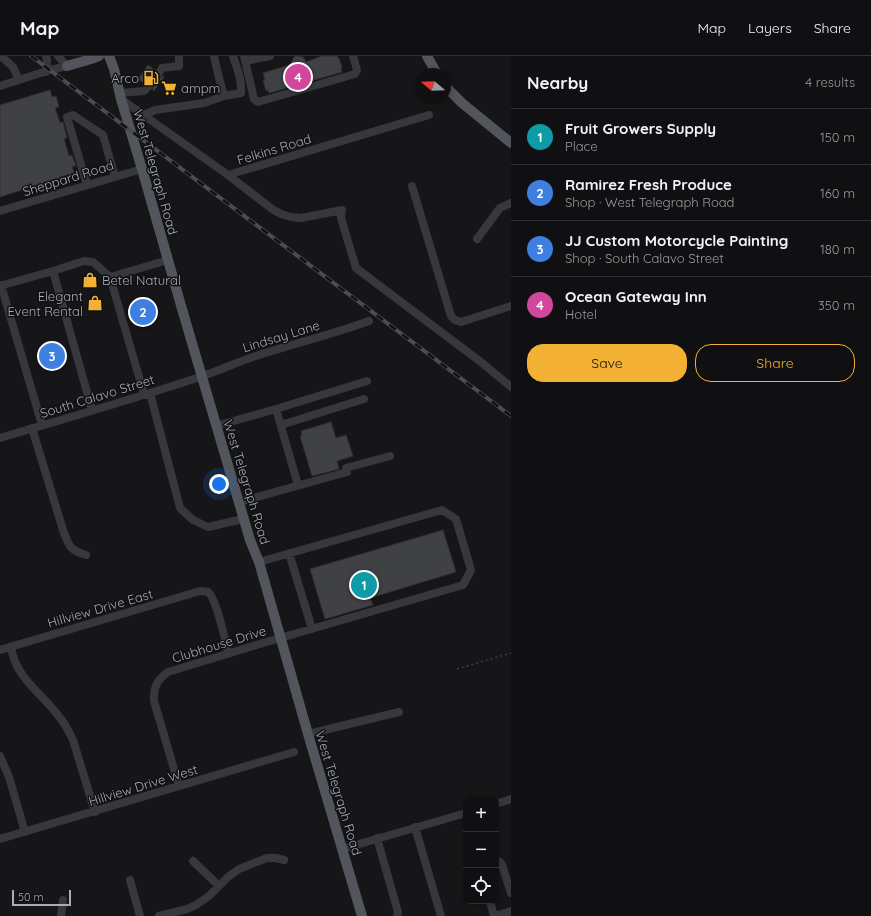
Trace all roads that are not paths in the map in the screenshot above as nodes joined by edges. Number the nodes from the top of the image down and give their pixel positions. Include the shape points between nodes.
1 (1, 56) edge
2 (46, 56) edge
3 (58, 56) edge
4 (99, 56) edge
5 (109, 56) edge
6 (179, 56) edge
7 (214, 56) edge
8 (233, 56) edge
9 (270, 56) edge
10 (353, 56) edge
11 (428, 56) edge
12 (244, 59) edge
13 (67, 66) junction
14 (434, 68) edge
15 (46, 72) junction
16 (159, 73) tunnel mouth
17 (19, 80) junction
18 (0, 86) edge
19 (148, 86) tunnel mouth
20 (451, 92) edge
21 (120, 96) junction
22 (224, 96) junction
23 (144, 115) junction
24 (429, 115) dead end
25 (511, 143) edge
26 (142, 169) junction
27 (228, 175) junction
28 (115, 177) junction
29 (87, 185) junction
30 (412, 186) dead end
31 (511, 203) edge
32 (0, 211) edge
33 (477, 239) dead end
34 (168, 260) junction
35 (53, 271) junction
36 (110, 277) junction
37 (0, 286) edge
38 (511, 306) edge
39 (369, 321) dead end
40 (201, 376) junction
41 (367, 381) dead end
42 (511, 387) edge
43 (147, 393) junction
44 (364, 399) dead end
45 (276, 409) junction
46 (92, 410) junction
47 (42, 425) junction
48 (281, 425) junction
49 (216, 426) junction
50 (32, 428) junction
51 (0, 438) edge
52 (390, 456) dead end
53 (298, 485) junction
54 (239, 502) junction
55 (243, 518) junction
56 (289, 553) junction
57 (86, 555) dead end
58 (258, 562) junction
59 (312, 629) junction
60 (280, 638) junction
61 (11, 646) junction
62 (0, 650) edge
63 (228, 654) junction
64 (399, 712) dead end
65 (308, 734) junction
66 (294, 752) dead end
67 (0, 756) edge
68 (179, 786) junction
69 (511, 800) edge
70 (499, 803) edge
71 (95, 812) junction
72 (463, 814) edge
73 (415, 827) junction
74 (26, 832) junction
75 (377, 838) junction
76 (0, 839) edge
77 (342, 849) junction
78 (284, 860) dead end
79 (192, 862) dead end
80 (499, 862) edge
81 (130, 880) dead end
82 (219, 886) junction
83 (511, 893) edge
84 (62, 900) dead end
85 (491, 904) edge
86 (511, 911) edge
87 (188, 912) edge
88 (61, 916) edge
89 (140, 916) edge
90 (159, 916) edge
91 (362, 916) edge
92 (397, 916) edge
93 (441, 916) edge
94 (495, 916) edge

1 - 17 street via 13,67
2 - 15 street
3 - 13 street
4 - 13 main road
5 - 21 main road, West Telegraph Road
6 - 16 street via 179,66 162,68
7 - 22 street
8 - 22 street via 241,93
9 - 12 street
10 - 12 street via 357,70 355,74 258,102 254,99
11 - 14 main road
13 - 15 street
15 - 17 street
17 - 18 street
19 - 21 street via 144,92
20 - 25 main road
21 - 23 street, Felkins Road
21 - 26 main road, West Telegraph Road
22 - 23 street via 204,103 155,110
23 - 27 street, Felkins Road
24 - 27 street, Felkins Road
26 - 28 street, Sheppard Road
26 - 34 main road, West Telegraph Road
27 - 42 street via 281,214 301,218 342,210 341,218 356,268
28 - 29 street, Sheppard Road
28 - 29 street via 103,136 73,115 67,117
29 - 32 street, Sheppard Road
30 - 38 street via 451,316 461,322
31 - 33 street via 500,208
34 - 36 street
34 - 40 main road, West Telegraph Road
35 - 36 street via 84,261 93,262
35 - 37 street
35 - 46 street
36 - 43 street
37 - 47 street
39 - 40 street, Lindsay Lane via 254,356
40 - 43 street, South Calavo Street
40 - 49 main road, West Telegraph Road
41 - 45 street
43 - 46 street, South Calavo Street
43 - 55 street via 180,508 192,520 208,527
44 - 48 street
45 - 48 street
45 - 49 street
46 - 47 street, South Calavo Street
47 - 50 street, South Calavo Street
48 - 53 street
49 - 54 main road, West Telegraph Road
50 - 51 street, South Calavo Street
50 - 57 street via 67,541 74,551
52 - 53 street via 346,468 347,472
53 - 54 street
54 - 55 main road, West Telegraph Road
55 - 58 main road, West Telegraph Road
56 - 58 street, Clubhouse Drive
56 - 59 street
56 - 59 street, Clubhouse Drive via 442,510 456,519 471,570 463,586
58 - 60 main road, West Telegraph Road
59 - 60 street, Clubhouse Drive
60 - 63 street, Clubhouse Drive
60 - 65 main road, West Telegraph Road
61 - 62 street, Hillview Drive East
61 - 63 street, Hillview Drive East via 209,588
61 - 71 street via 21,674 58,714 74,740
63 - 68 street, Clubhouse Drive via 168,672 156,685 154,701
64 - 65 street
65 - 77 main road, West Telegraph Road
66 - 68 street, Hillview Drive West
67 - 74 street
68 - 71 street, Hillview Drive West
69 - 70 street
71 - 74 street, Hillview Drive West
72 - 73 street
73 - 75 street
73 - 93 street
74 - 76 street, Hillview Drive West
75 - 77 street
75 - 92 street
77 - 91 main road, West Telegraph Road
78 - 82 street via 267,858 239,869
79 - 82 street
80 - 83 street
81 - 89 street
82 - 87 street
84 - 88 street
85 - 94 street
86 - 94 street
87 - 90 street

